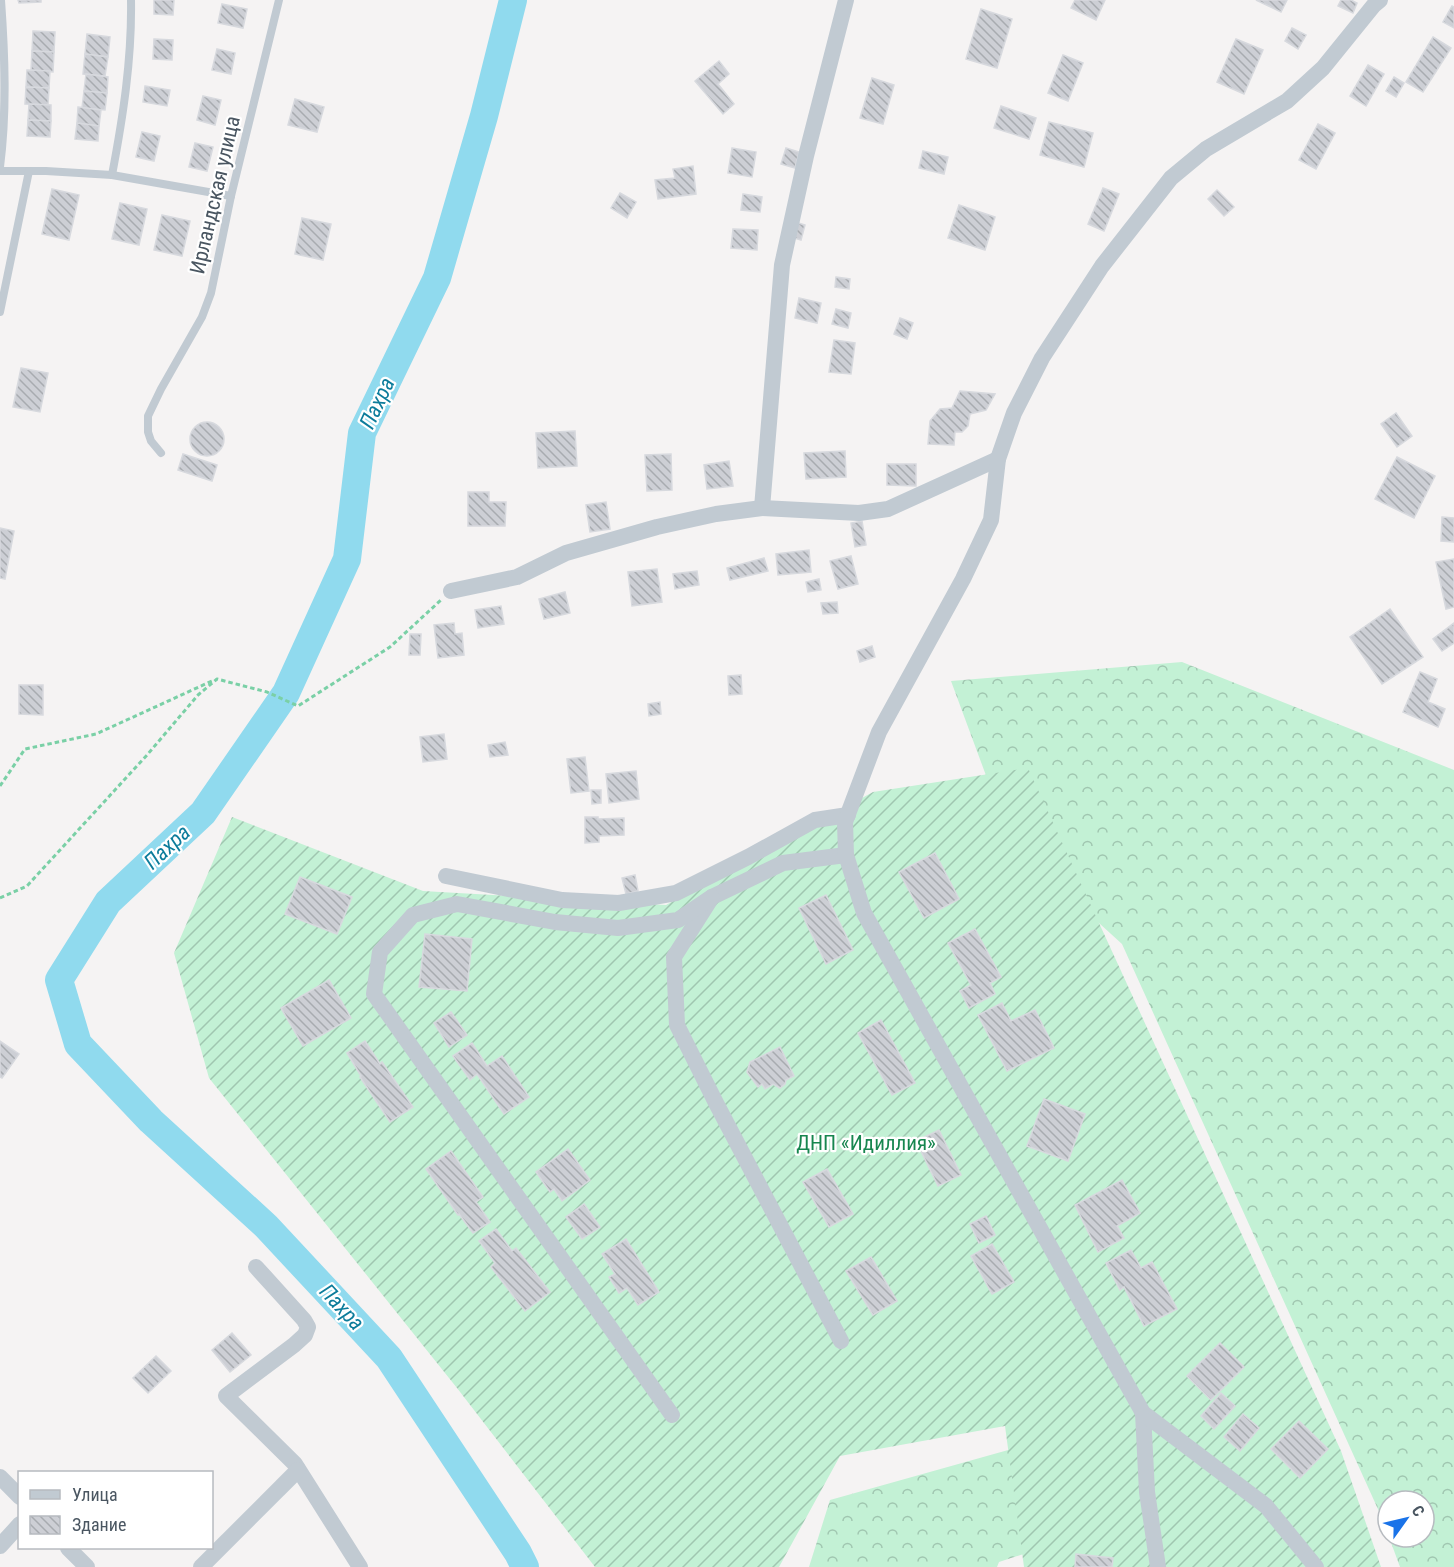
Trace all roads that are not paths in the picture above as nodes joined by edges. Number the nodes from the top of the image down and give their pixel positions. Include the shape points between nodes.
1 (1, 0) edge
2 (131, 0) edge
3 (279, 0) edge
4 (846, 0) edge
5 (1380, 0) edge
6 (0, 169) edge
7 (28, 171) junction
8 (112, 175) junction
9 (231, 196) junction
10 (0, 312) edge
11 (161, 453) dead end
12 (998, 459) junction
13 (762, 508) junction
14 (451, 591) road end
15 (848, 814) junction
16 (846, 855) junction
17 (446, 876) dead end
18 (712, 897) junction
19 (256, 1267) dead end
20 (841, 1341) dead end
21 (1143, 1413) junction
22 (672, 1415) dead end
23 (298, 1470) junction
24 (0, 1477) edge
25 (18, 1495) edge
26 (18, 1526) edge
27 (0, 1546) edge
28 (69, 1549) edge
29 (87, 1567) edge
30 (201, 1567) edge
31 (360, 1567) edge
32 (1158, 1567) edge
33 (1316, 1567) edge

1 - 6 lane via 5,98
2 - 8 lane via 129,74
3 - 9 lane, Ирландская улица
4 - 13 street via 782,265
5 - 12 street via 1323,68 1287,101 1206,149 1172,178 1102,266 1042,358 1014,413
6 - 7 lane
7 - 8 lane
7 - 10 lane
8 - 9 lane
9 - 11 lane, Ирландская улица via 207,304 151,407 148,432
12 - 13 street via 888,509 859,513
12 - 15 street via 991,520 879,732
13 - 14 street via 657,527 566,553 517,577
15 - 16 street
15 - 17 street via 815,820 676,893 619,903 561,900
16 - 18 street via 783,863
16 - 21 street via 864,913
18 - 20 street via 674,957 677,1025
18 - 22 street via 678,920 618,928 555,922 457,904 413,915 380,952 375,994
19 - 23 street via 308,1327 294,1345 226,1396
21 - 32 street via 1147,1492
21 - 33 street via 1266,1506
23 - 30 street
23 - 31 street
24 - 25 street
26 - 27 street
28 - 29 street

